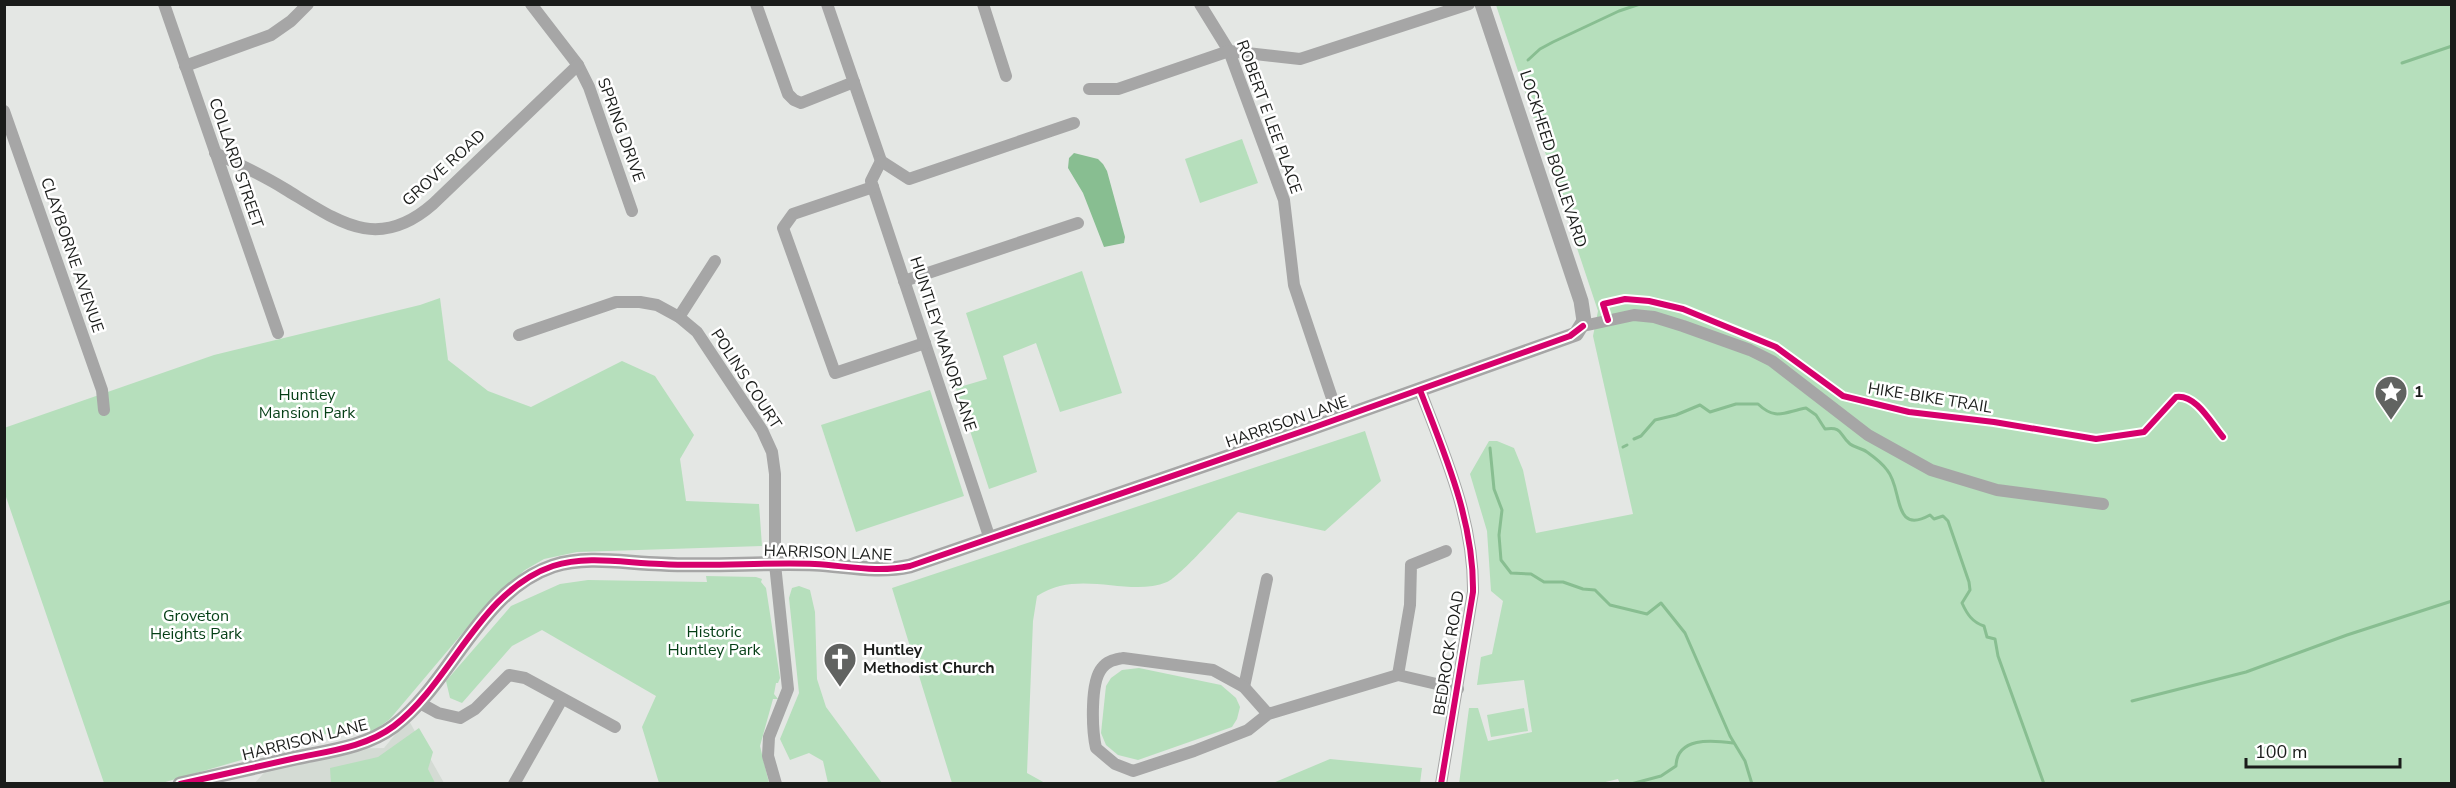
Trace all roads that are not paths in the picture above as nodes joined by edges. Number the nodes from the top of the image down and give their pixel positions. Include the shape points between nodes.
1 (164, 4) edge
2 (308, 4) edge
3 (531, 4) edge
4 (756, 4) edge
5 (827, 4) edge
6 (983, 4) edge
7 (1200, 4) edge
8 (1469, 4) edge
9 (1482, 4) edge
10 (1229, 51) junction
11 (578, 65) junction
12 (186, 66) junction
13 (1006, 76) dead end
14 (854, 82) junction
15 (1089, 89) dead end
16 (4, 111) edge
17 (1074, 123) dead end
18 (215, 153) junction
19 (881, 161) junction
20 (873, 187) junction
21 (632, 211) dead end
22 (1078, 222) dead end
23 (715, 261) dead end
24 (904, 281) junction
25 (679, 317) junction
26 (1583, 326) junction
27 (278, 333) dead end
28 (519, 335) dead end
29 (925, 343) junction
30 (1420, 390) junction
31 (104, 410) dead end
32 (1339, 419) junction
33 (2103, 504) dead end
34 (990, 539) junction
35 (1446, 551) dead end
36 (775, 564) junction
37 (1267, 579) dead end
38 (1398, 675) junction
39 (1244, 687) junction
40 (1458, 689) junction
41 (562, 699) junction
42 (418, 702) junction
43 (1268, 714) junction
44 (615, 727) dead end
45 (180, 783) edge
46 (514, 783) edge
47 (776, 783) edge
48 (1441, 783) edge

1 - 12 street, COLLARD STREET
2 - 12 street via 271,35
3 - 11 street, SPRING DRIVE
4 - 14 street via 788,94 794,100 801,103
5 - 14 street
6 - 13 street
7 - 10 street, ROBERT E LEE PLACE
8 - 10 street via 1300,59
9 - 26 street, LOCKHEED BOULEVARD via 1581,301
10 - 15 street via 1118,89
10 - 32 street, ROBERT E LEE PLACE via 1284,200 1294,285
11 - 18 street, GROVE ROAD via 433,204 395,228 351,226
11 - 21 street, SPRING DRIVE
12 - 18 street, COLLARD STREET
14 - 19 street
16 - 31 street, CLAYBORNE AVENUE via 102,390
17 - 19 street via 909,179
18 - 27 street, COLLARD STREET
19 - 20 street via 871,181
20 - 24 street, HUNTLEY MANOR LANE
20 - 29 street via 793,214 783,228 835,373
22 - 24 street
23 - 25 street
24 - 29 street, HUNTLEY MANOR LANE
25 - 28 street, POLINS COURT via 647,303 616,302
25 - 36 street, POLINS COURT via 696,332 762,429 772,452
26 - 30 street, HARRISON LANE via 1570,336
26 - 33 street via 1634,315 1683,326 1772,361 1868,435 1931,470 1997,489
29 - 34 street, HUNTLEY MANOR LANE
30 - 32 street, HARRISON LANE
30 - 40 street, BEDROCK ROAD via 1464,513 1470,541 1473,592
32 - 34 street, HARRISON LANE
34 - 36 street, HARRISON LANE via 897,569
35 - 38 street via 1411,565 1410,605
36 - 42 street, HARRISON LANE via 591,561 544,569 524,581 464,641
36 - 47 street, POLINS COURT via 788,689 769,737 768,756
37 - 39 street
38 - 40 street
38 - 43 street
39 - 43 street
39 - 43 street via 1213,670 1123,658 1110,661 1096,678 1096,748 1115,764 1132,771 1248,730
40 - 48 street, BEDROCK ROAD
41 - 42 street via 525,678 509,675 475,709 460,718 438,713
41 - 44 street
41 - 46 street
42 - 45 street, HARRISON LANE via 394,725 364,742

